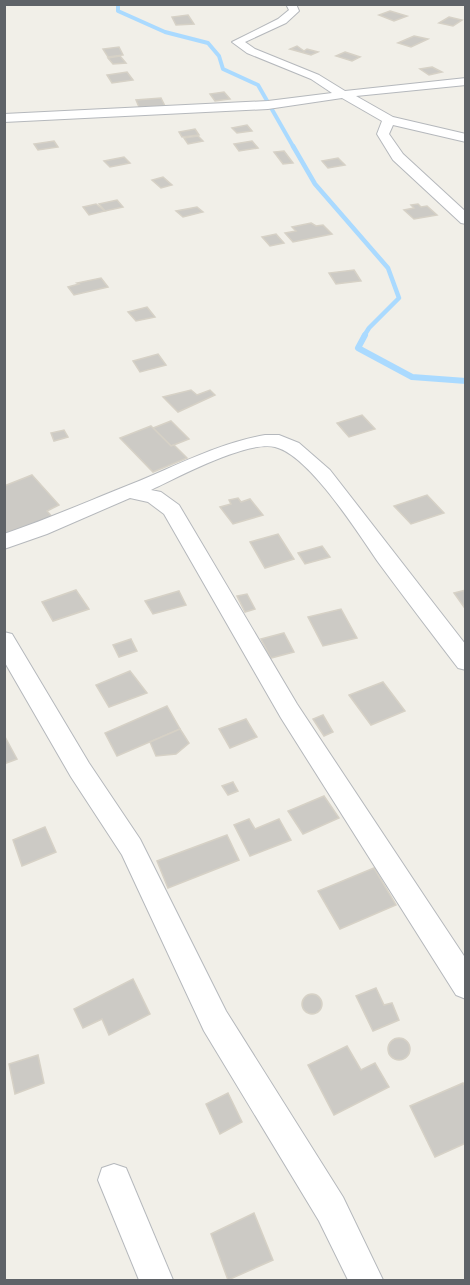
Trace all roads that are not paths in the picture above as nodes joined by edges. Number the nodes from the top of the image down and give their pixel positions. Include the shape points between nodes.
1 (291, 4) edge
2 (465, 81) edge
3 (342, 94) junction
4 (4, 118) edge
5 (389, 120) junction
6 (465, 138) edge
7 (465, 220) edge
8 (130, 492) junction
9 (4, 542) edge
10 (4, 640) edge
11 (465, 662) edge
12 (465, 985) edge
13 (114, 1180) dead end
14 (156, 1281) edge
15 (366, 1281) edge

1 - 3 street via 294,11 282,21 237,42 315,77
2 - 3 street
3 - 4 street via 268,105
3 - 5 street
5 - 6 street
5 - 7 street via 383,134 398,157
8 - 9 street
8 - 11 street via 253,441 280,441 304,456 337,489
8 - 12 street via 154,497 172,510 289,711
10 - 15 street via 80,770 131,847 215,1021 331,1209
13 - 14 street

